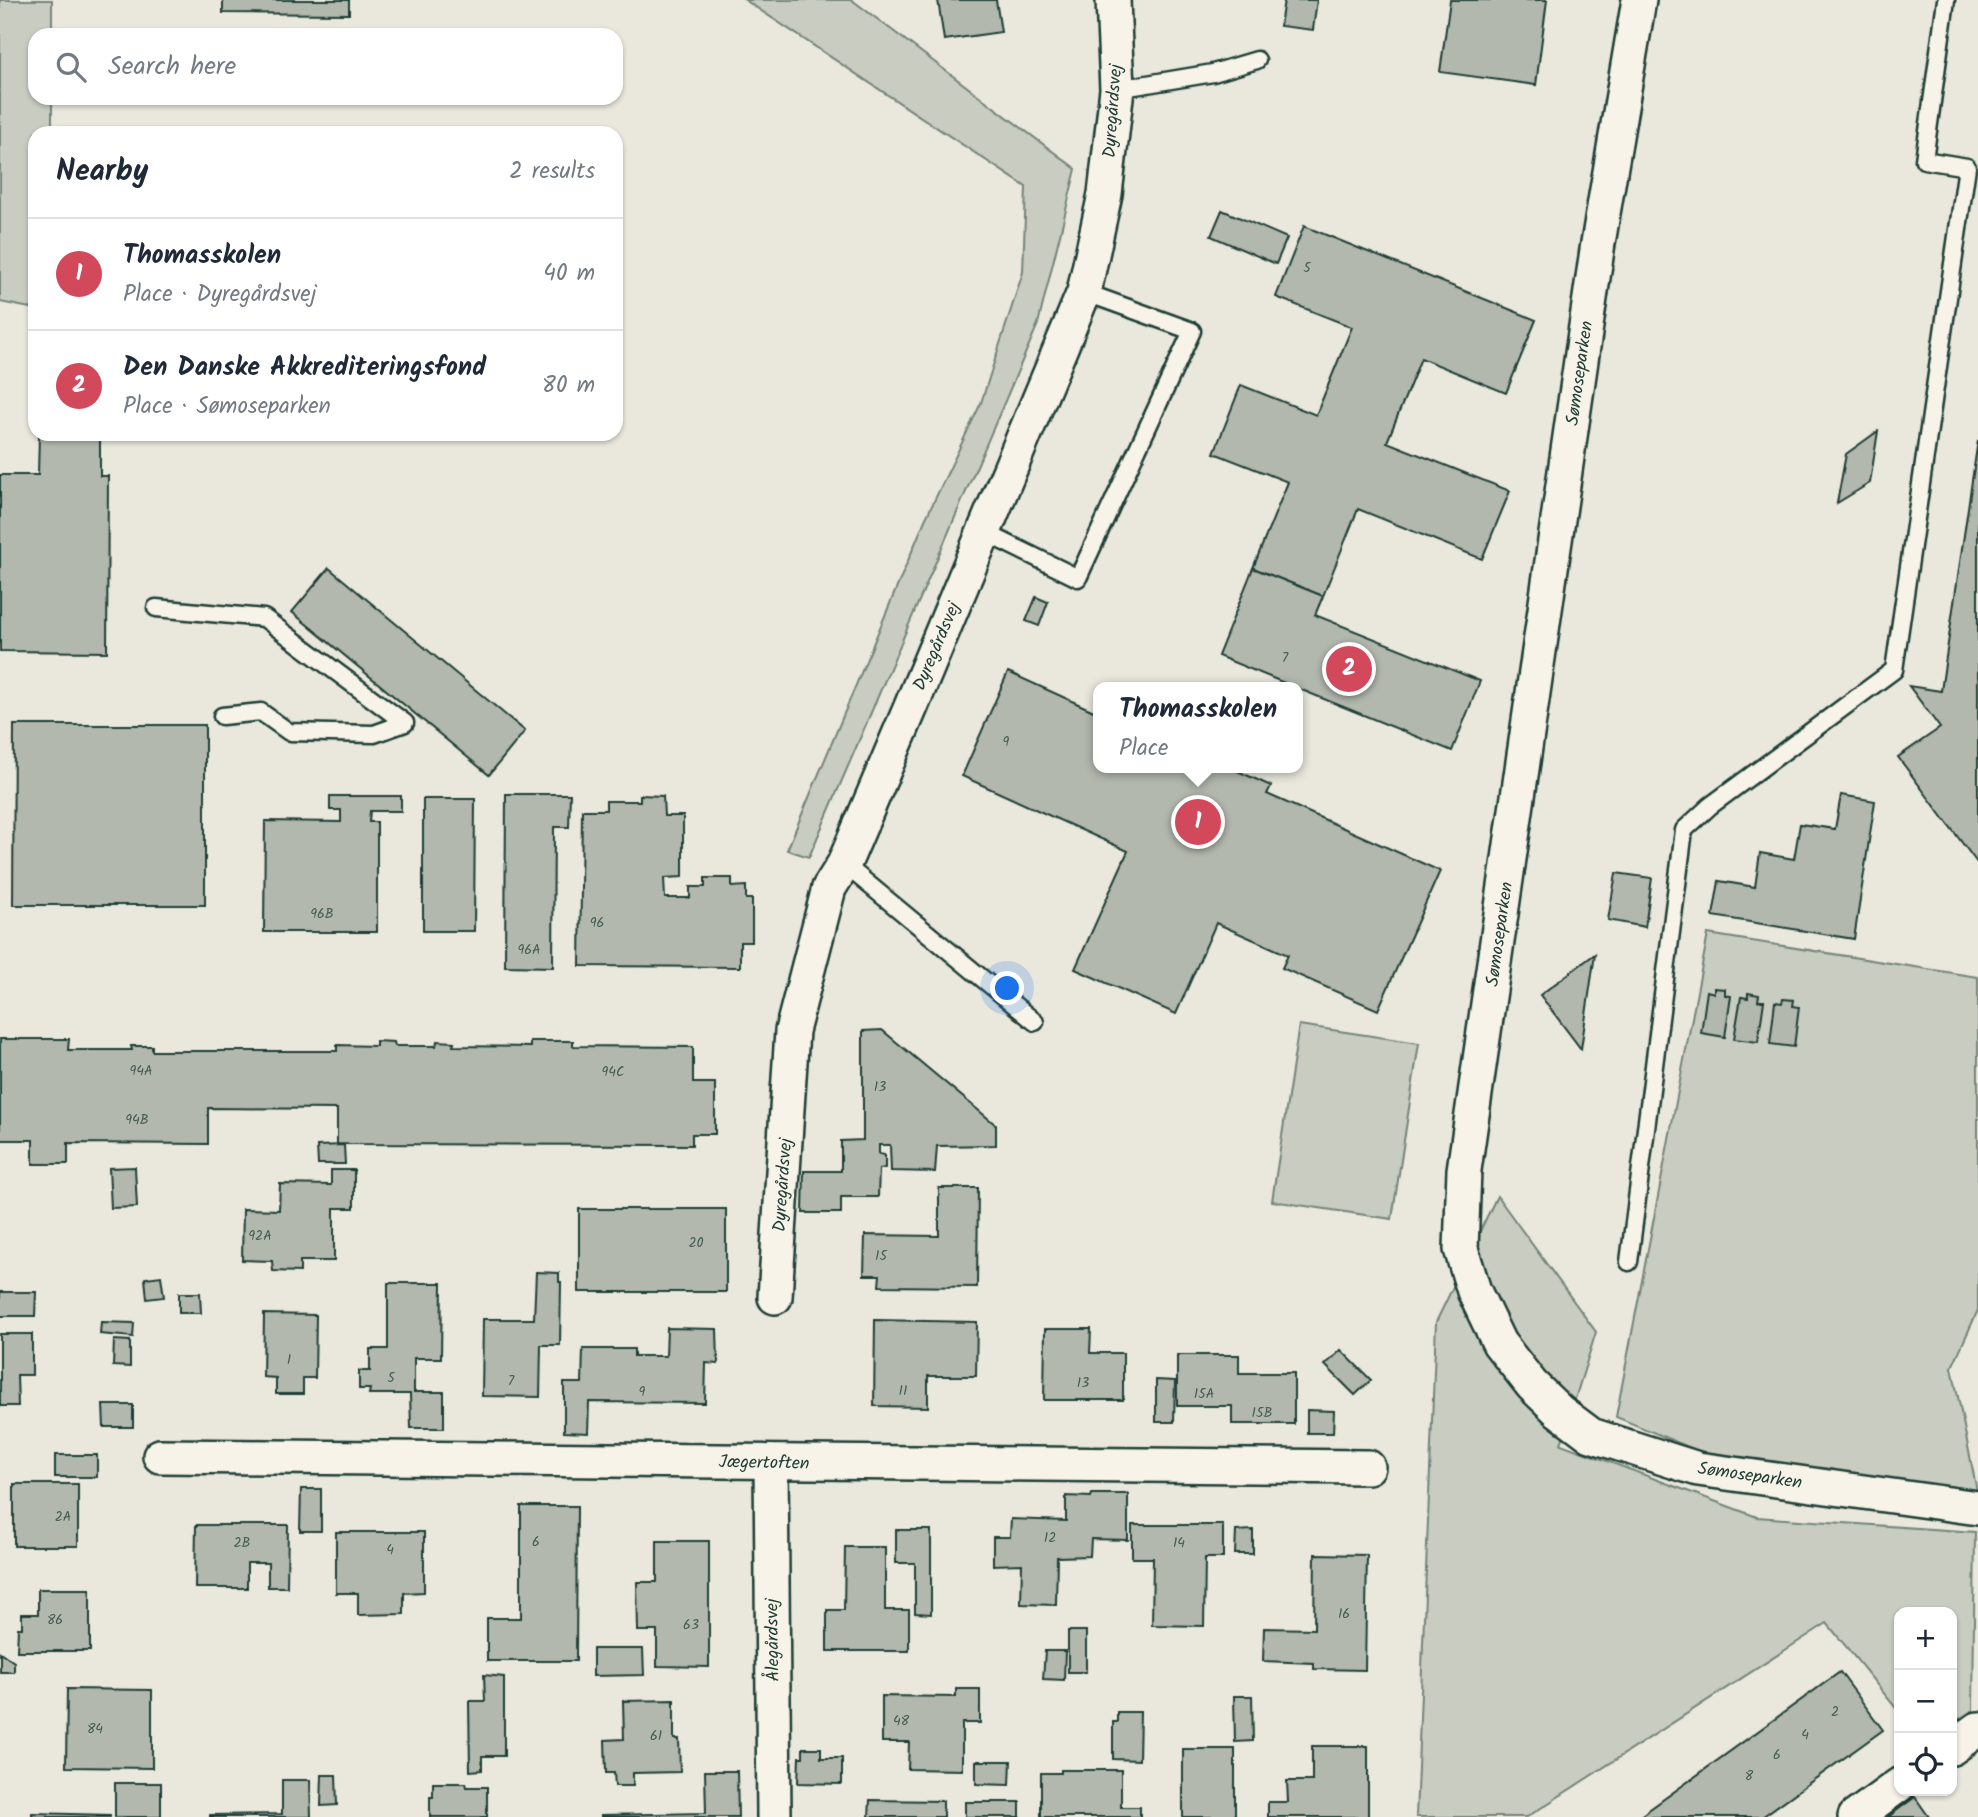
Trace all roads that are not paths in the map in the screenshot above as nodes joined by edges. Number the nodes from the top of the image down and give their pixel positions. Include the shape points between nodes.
1 (1113, 0) edge
2 (1639, 0) edge
3 (1946, 0) edge
4 (1256, 60) dead end
5 (1117, 89) junction
6 (1084, 292) junction
7 (984, 532) junction
8 (156, 608) dead end
9 (222, 716) dead end
10 (844, 864) junction
11 (1035, 1022) dead end
12 (1629, 1262) dead end
13 (775, 1297) dead end
14 (160, 1456) dead end
15 (771, 1462) junction
16 (1368, 1467) dead end
17 (1978, 1508) edge
18 (1978, 1729) edge
19 (1957, 1744) edge
20 (1894, 1789) edge
21 (774, 1817) edge
22 (1855, 1817) edge

1 - 5 street, Dyregårdsvej
2 - 17 street, Sømoseparken via 1598,243 1466,1157 1461,1249 1474,1291 1499,1343 1532,1385 1591,1435 1698,1469
3 - 12 lane via 1924,160 1967,167 1894,670 1684,830
4 - 5 lane via 1213,73
5 - 6 street, Dyregårdsvej via 1105,194
6 - 7 street, Dyregårdsvej
6 - 7 lane via 1192,331 1078,578
7 - 10 street, Dyregårdsvej
8 - 9 lane via 264,618 405,723 374,734 289,732 261,712
10 - 11 lane
10 - 13 street, Dyregårdsvej via 829,888 792,1031
14 - 15 street, Jægertoften
15 - 16 street, Jægertoften
15 - 21 street, Ålegårdsvej
18 - 19 street
20 - 22 street

